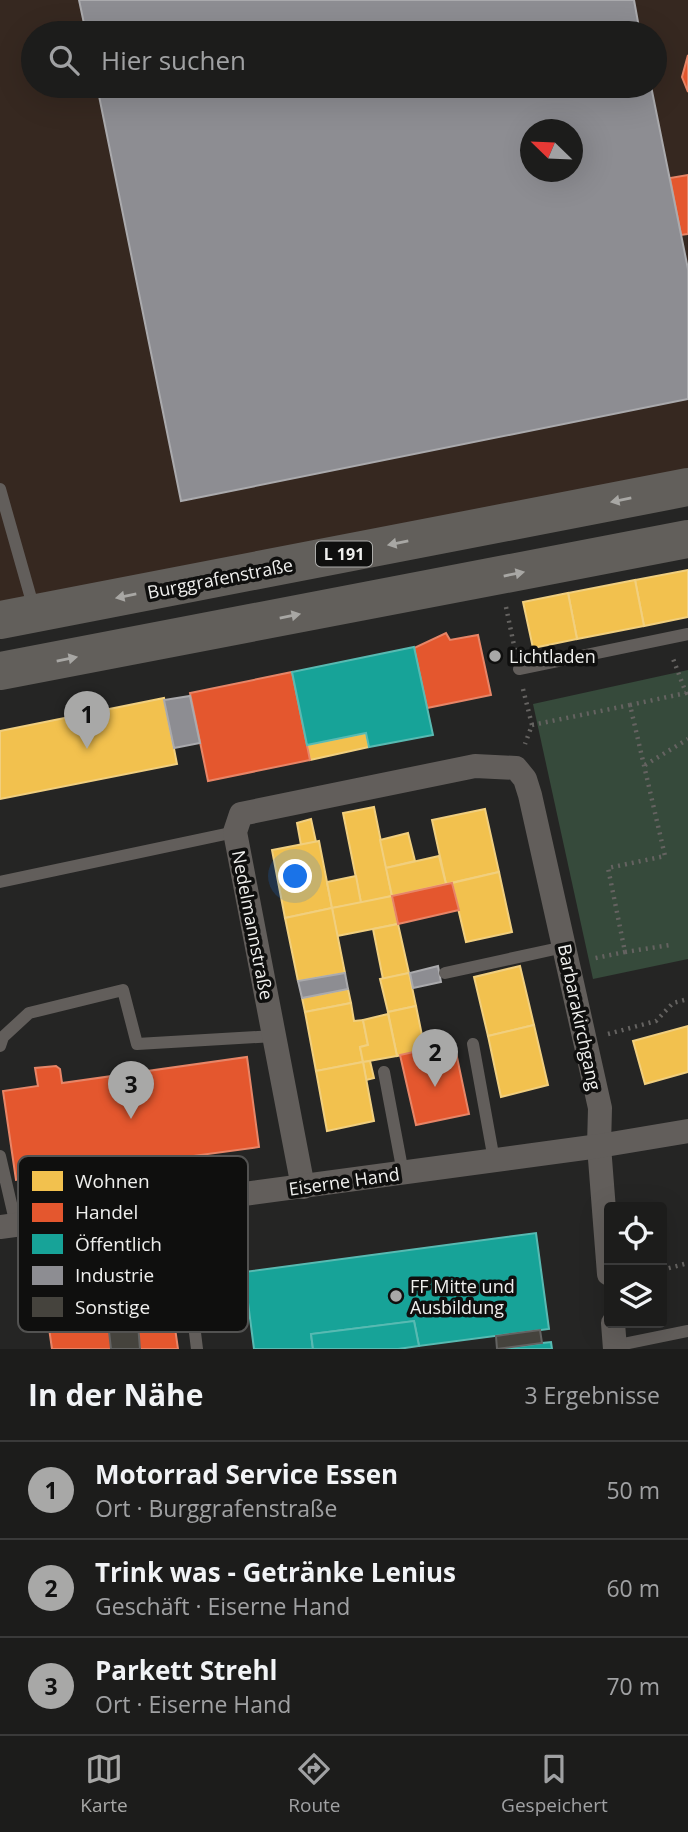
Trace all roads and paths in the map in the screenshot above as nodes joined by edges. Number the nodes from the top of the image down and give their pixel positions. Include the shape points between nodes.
1 (688, 487) edge
2 (0, 489) edge
3 (688, 539) edge
4 (18, 617) edge
5 (688, 634) edge
6 (666, 638) junction
7 (519, 669) dead end
8 (0, 671) edge
9 (687, 693) edge
10 (630, 705) junction
11 (532, 725) dead end
12 (688, 738) edge
13 (645, 765) junction
14 (516, 768) joint
15 (234, 832) junction
16 (0, 881) edge
17 (670, 945) dead end
18 (625, 952) junction
19 (566, 955) junction
20 (445, 974) dead end
21 (688, 999) edge
22 (274, 1036) junction
23 (585, 1041) junction
24 (473, 1044) dead end
25 (0, 1046) edge
26 (384, 1072) dead end
27 (688, 1131) edge
28 (599, 1146) junction
29 (0, 1156) edge
30 (494, 1160) junction
31 (404, 1173) junction
32 (303, 1187) junction
33 (248, 1194) edge
34 (8, 1226) edge
35 (688, 1264) edge
36 (608, 1265) edge
37 (667, 1269) edge
38 (688, 1331) edge
39 (614, 1339) edge

1 -> 4 main road, Burggrafenstraße / L 191
2 - 4 lane
8 -> 3 main road
5 - 6 lane
6 - 7 lane
6 - 9 path
9 - 10 path
10 - 11 path
10 - 13 path
12 - 13 path
13 - 18 path via 665,856 608,868
14 - 15 street, Nedelmannstraße via 475,766 241,814
14 - 19 street, Barbarakirchgang via 530,795
15 - 16 lane
15 - 22 street, Nedelmannstraße
17 - 18 path
18 - 19 path
19 - 20 lane
19 - 23 street, Barbarakirchgang
21 - 23 path via 673,1003 656,1021
22 - 25 lane via 137,1044 123,990 29,1013 3,1037
22 - 32 street, Nedelmannstraße
23 - 28 street, Barbarakirchgang via 600,1108
24 - 30 lane
26 - 31 lane
27 - 28 street, Eiserne Hand
28 - 30 street, Eiserne Hand
28 - 36 street, Barbarakirchgang
29 - 34 lane
30 - 31 street, Eiserne Hand
31 - 32 street, Eiserne Hand
32 - 33 street, Eiserne Hand
35 - 37 path
38 - 39 lane

